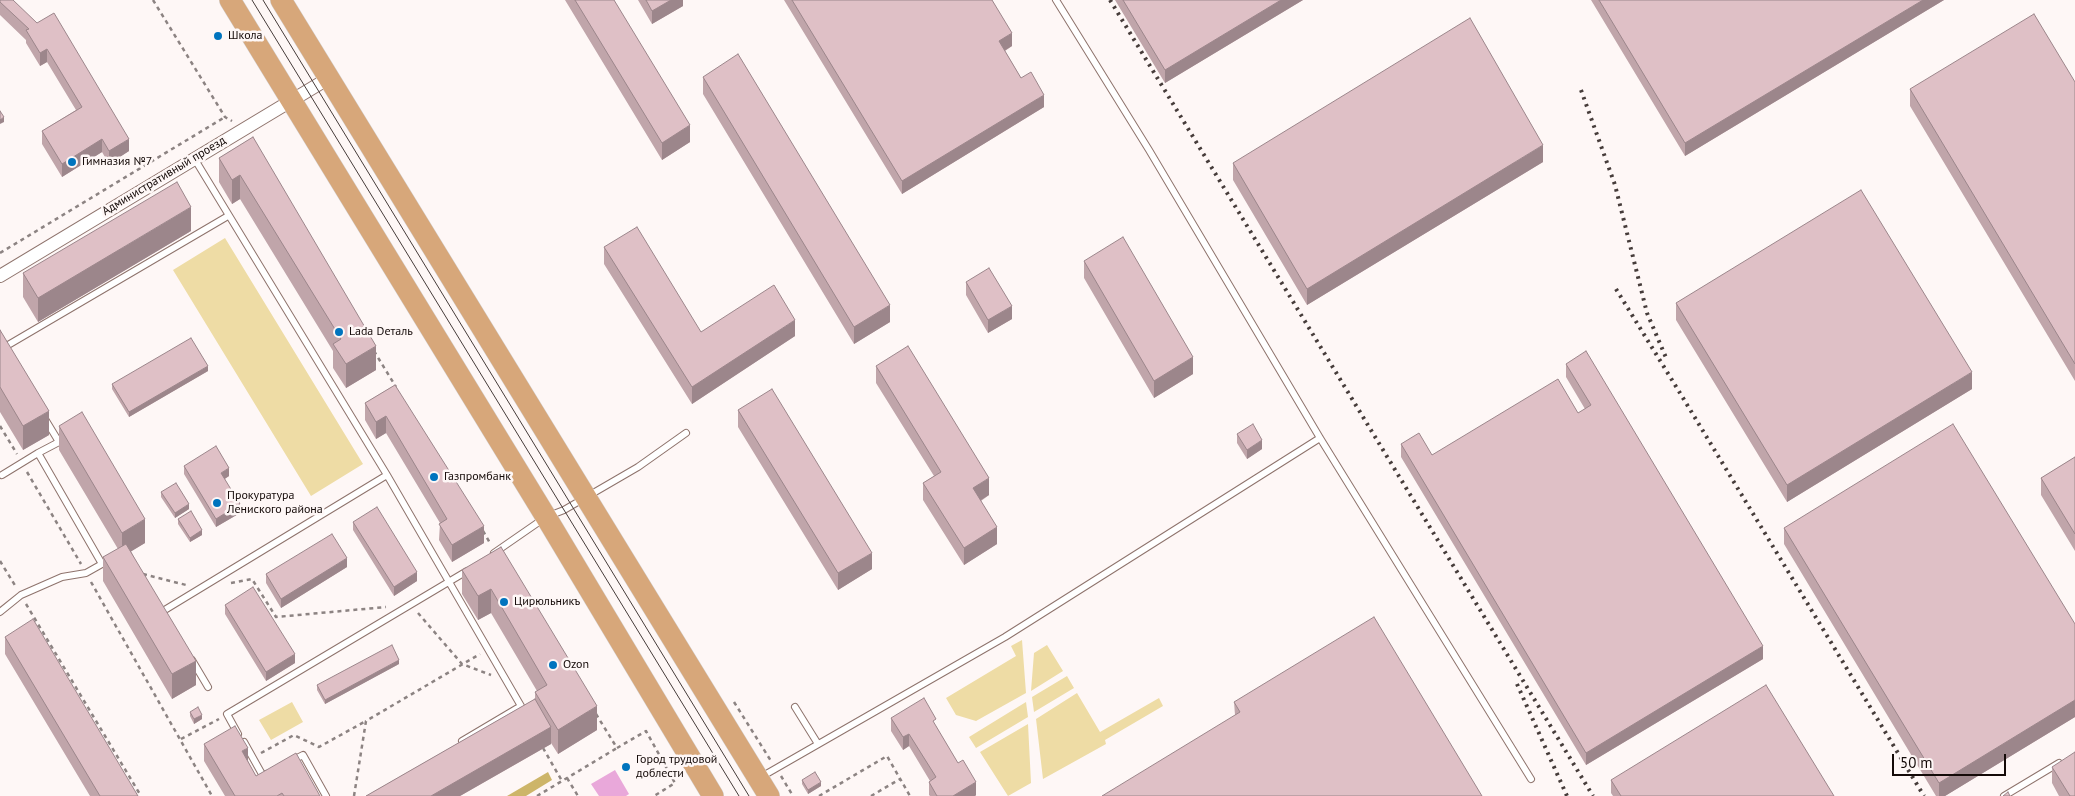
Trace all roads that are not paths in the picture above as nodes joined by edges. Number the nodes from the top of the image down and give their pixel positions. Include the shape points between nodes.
1 (230, 0) edge
2 (281, 0) edge
3 (1056, 0) edge
4 (329, 78) junction
5 (292, 101) junction
6 (194, 158) junction
7 (228, 216) junction
8 (1, 271) edge
9 (2, 346) edge
10 (8, 357) edge
11 (44, 416) edge
12 (686, 433) dead end
13 (1320, 438) junction
14 (38, 453) junction
15 (2, 475) dead end
16 (387, 475) junction
17 (586, 497) junction
18 (546, 517) junction
19 (493, 553) edge
20 (475, 566) edge
21 (450, 582) junction
22 (159, 604) edge
23 (163, 611) junction
24 (0, 612) edge
25 (168, 620) edge
26 (188, 653) edge
27 (208, 687) dead end
28 (795, 707) dead end
29 (818, 744) junction
30 (454, 746) edge
31 (2067, 758) edge
32 (287, 763) edge
33 (271, 771) edge
34 (1531, 779) dead end
35 (764, 787) edge
36 (326, 796) edge
37 (713, 796) edge
38 (2004, 796) edge

1 - 5 highway
2 - 4 highway
3 - 13 lane
4 - 5 street, Административный проезд
4 - 17 highway
5 - 6 street, Административный проезд
5 - 18 highway
6 - 7 lane
6 - 8 street, Административный проезд
7 - 9 lane
7 - 16 lane
9 - 10 lane
11 - 14 lane via 59,442
12 - 17 lane via 638,467
13 - 29 lane via 1005,637
13 - 34 lane
14 - 15 lane
14 - 24 lane via 102,564 86,573 62,577 21,595
16 - 21 lane
16 - 23 lane
17 - 18 lane
17 - 35 highway
18 - 19 lane
18 - 37 highway
20 - 21 lane
21 - 30 lane via 521,706
21 - 33 lane via 227,714 263,776
22 - 23 lane
23 - 25 lane
26 - 27 lane
28 - 29 lane
29 - 35 lane
31 - 38 lane
32 - 36 lane via 303,755

